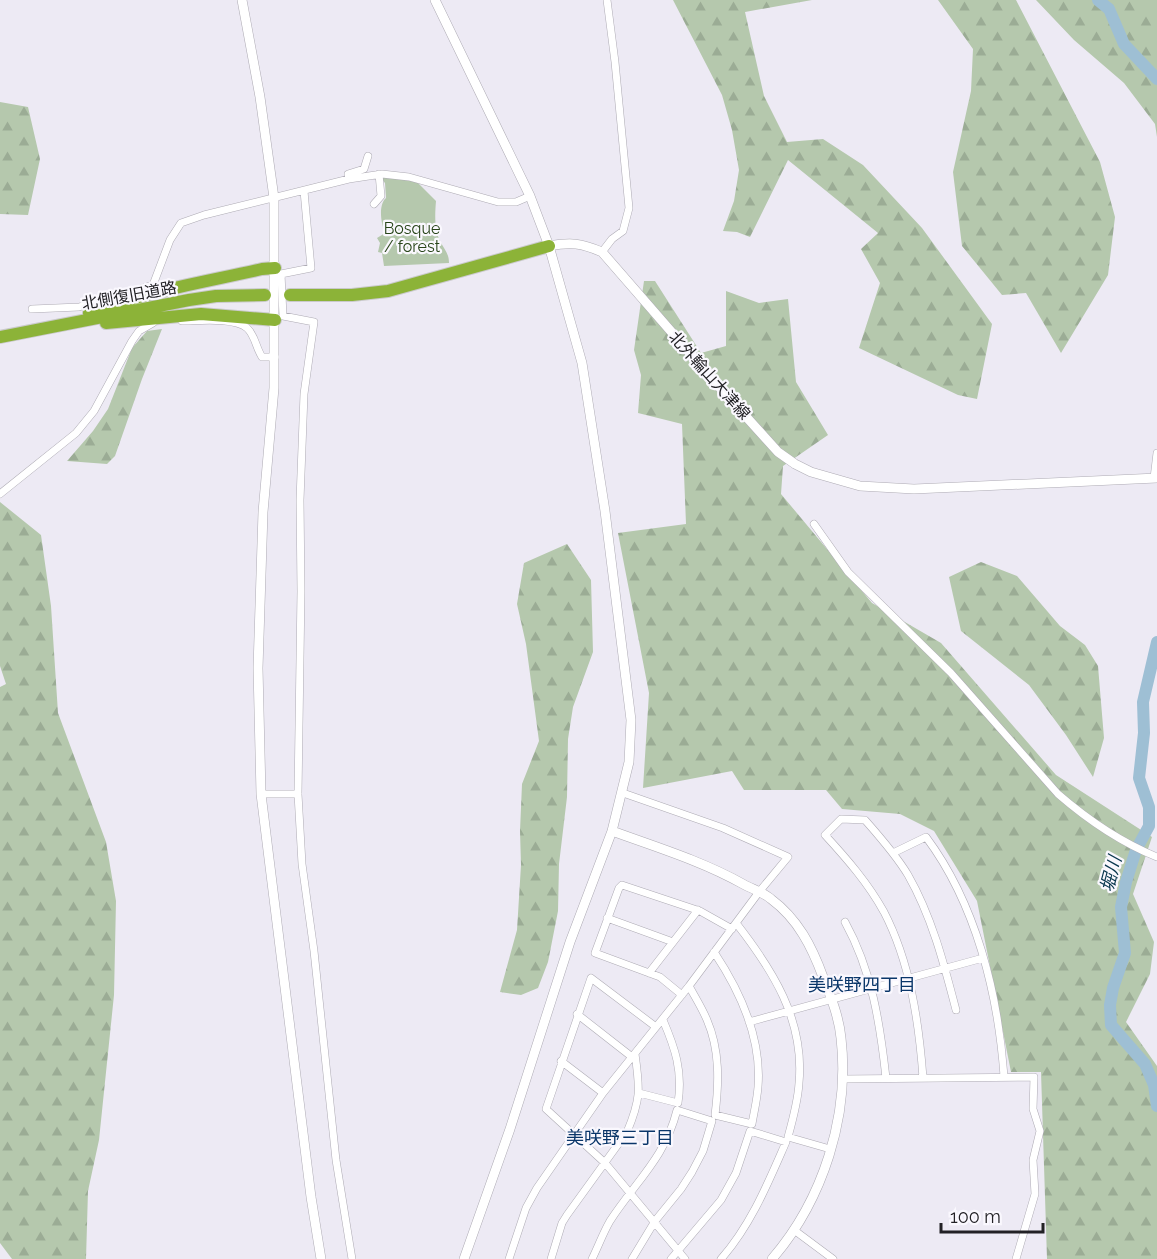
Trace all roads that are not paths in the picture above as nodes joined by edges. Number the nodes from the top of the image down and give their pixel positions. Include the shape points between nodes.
1 (242, 0) edge
2 (435, 0) edge
3 (607, 0) edge
4 (368, 156) dead end
5 (379, 174) junction
6 (349, 179) junction
7 (304, 191) junction
8 (530, 196) junction
9 (274, 198) junction
10 (374, 204) dead end
11 (549, 246) junction
12 (602, 252) junction
13 (275, 268) junction
14 (265, 294) dead end
15 (290, 295) dead end
16 (32, 309) dead end
17 (274, 320) junction
18 (54, 326) junction
19 (0, 337) edge
20 (275, 357) junction
21 (1157, 453) edge
22 (1156, 478) edge
23 (0, 494) edge
24 (814, 524) dead end
25 (623, 793) junction
26 (261, 794) junction
27 (298, 794) junction
28 (612, 831) junction
29 (893, 853) junction
30 (1157, 857) edge
31 (759, 891) junction
32 (698, 910) junction
33 (607, 918) junction
34 (845, 922) dead end
35 (734, 926) junction
36 (674, 942) junction
37 (714, 952) junction
38 (983, 958) junction
39 (945, 968) junction
40 (649, 973) junction
41 (908, 978) junction
42 (689, 986) junction
43 (872, 989) junction
44 (682, 994) junction
45 (832, 1000) junction
46 (956, 1010) dead end
47 (789, 1011) junction
48 (577, 1014) junction
49 (663, 1020) junction
50 (749, 1022) junction
51 (656, 1028) junction
52 (633, 1056) junction
53 (561, 1061) junction
54 (1004, 1076) junction
55 (886, 1078) junction
56 (923, 1078) junction
57 (843, 1079) junction
58 (603, 1093) junction
59 (639, 1093) junction
60 (677, 1107) junction
61 (714, 1118) junction
62 (751, 1128) junction
63 (574, 1133) junction
64 (787, 1140) junction
65 (830, 1149) junction
66 (605, 1163) junction
67 (631, 1193) junction
68 (655, 1221) junction
69 (794, 1230) junction
70 (677, 1250) junction
71 (321, 1259) edge
72 (352, 1259) edge
73 (464, 1259) edge
74 (509, 1259) edge
75 (551, 1259) edge
76 (592, 1259) edge
77 (632, 1259) edge
78 (670, 1259) edge
79 (685, 1259) edge
80 (721, 1259) edge
81 (772, 1259) edge
82 (833, 1259) edge
83 (1016, 1259) edge

1 - 9 street
2 - 8 street
3 - 12 street via 629,208 623,231
4 - 6 street via 364,169 348,174
5 - 6 street
5 - 8 street via 409,177 498,202 516,202
5 - 10 street via 381,196
6 - 7 street
7 - 9 street
7 - 27 street via 311,267 281,274 283,316 314,322 304,394 300,500
8 - 11 street
9 - 13 street
9 - 16 street via 181,223 170,240 153,285 79,307
11 - 12 street via 567,242
11 - 15 highway via 388,291
11 - 25 street via 582,363 605,511 631,720
12 - 22 street, 北外輪山大津線 via 778,452 811,472 851,485 903,488
13 - 17 street
13 - 18 highway via 106,306
14 - 18 highway, 北側復旧道路 via 216,296
17 - 18 highway via 201,314
17 - 20 street
18 - 19 highway, 北側復旧道路
20 - 23 street via 262,357 247,328 235,322 149,323 132,341 94,411 76,433
20 - 26 street via 262,524 258,668
21 - 22 street
24 - 30 street via 848,572 951,673 1058,794 1126,844
25 - 28 street
25 - 31 street via 723,828 788,857
26 - 27 street
26 - 71 street
27 - 72 street via 302,864 336,1160
28 - 31 street via 724,872
28 - 73 street via 570,942
29 - 38 street via 926,837 952,876
29 - 39 street via 922,903
29 - 41 street via 866,820 841,819 825,835 883,911
31 - 35 street
31 - 45 street via 788,913 802,931
32 - 33 street via 622,885
32 - 35 street
32 - 36 street
33 - 36 street
33 - 40 street via 596,955
34 - 43 street
35 - 37 street
35 - 47 street via 762,957
36 - 40 street
37 - 42 street
37 - 50 street via 730,975
38 - 39 street
38 - 54 street via 995,999
39 - 41 street
39 - 46 street
40 - 44 street
41 - 43 street
41 - 56 street
42 - 44 street
42 - 61 street via 714,1042 718,1065
43 - 45 street
43 - 55 street
44 - 49 street
45 - 47 street
45 - 57 street via 841,1038
47 - 50 street
47 - 64 street via 800,1082
48 - 51 street via 588,981 593,978
48 - 52 street
48 - 53 street
49 - 51 street
49 - 60 street via 678,1060
50 - 62 street via 757,1054 759,1087
51 - 52 street
52 - 58 street
52 - 59 street
53 - 58 street
53 - 63 street via 546,1109
54 - 56 street
54 - 83 street via 1034,1077 1033,1109 1040,1131 1033,1160 1035,1194
55 - 56 street
55 - 57 street
57 - 65 street
58 - 63 street
59 - 60 street
59 - 66 street via 627,1132
60 - 61 street
60 - 67 street via 658,1158
61 - 62 street
61 - 68 street via 692,1172
62 - 64 street
62 - 70 street via 736,1173 721,1200
63 - 66 street
63 - 74 street via 526,1209
64 - 65 street
64 - 80 street via 760,1199
65 - 69 street via 818,1186
66 - 67 street
66 - 75 street via 562,1223
67 - 68 street
67 - 76 street via 605,1230
68 - 70 street
68 - 77 street
69 - 81 street
69 - 82 street
70 - 78 street
70 - 79 street

